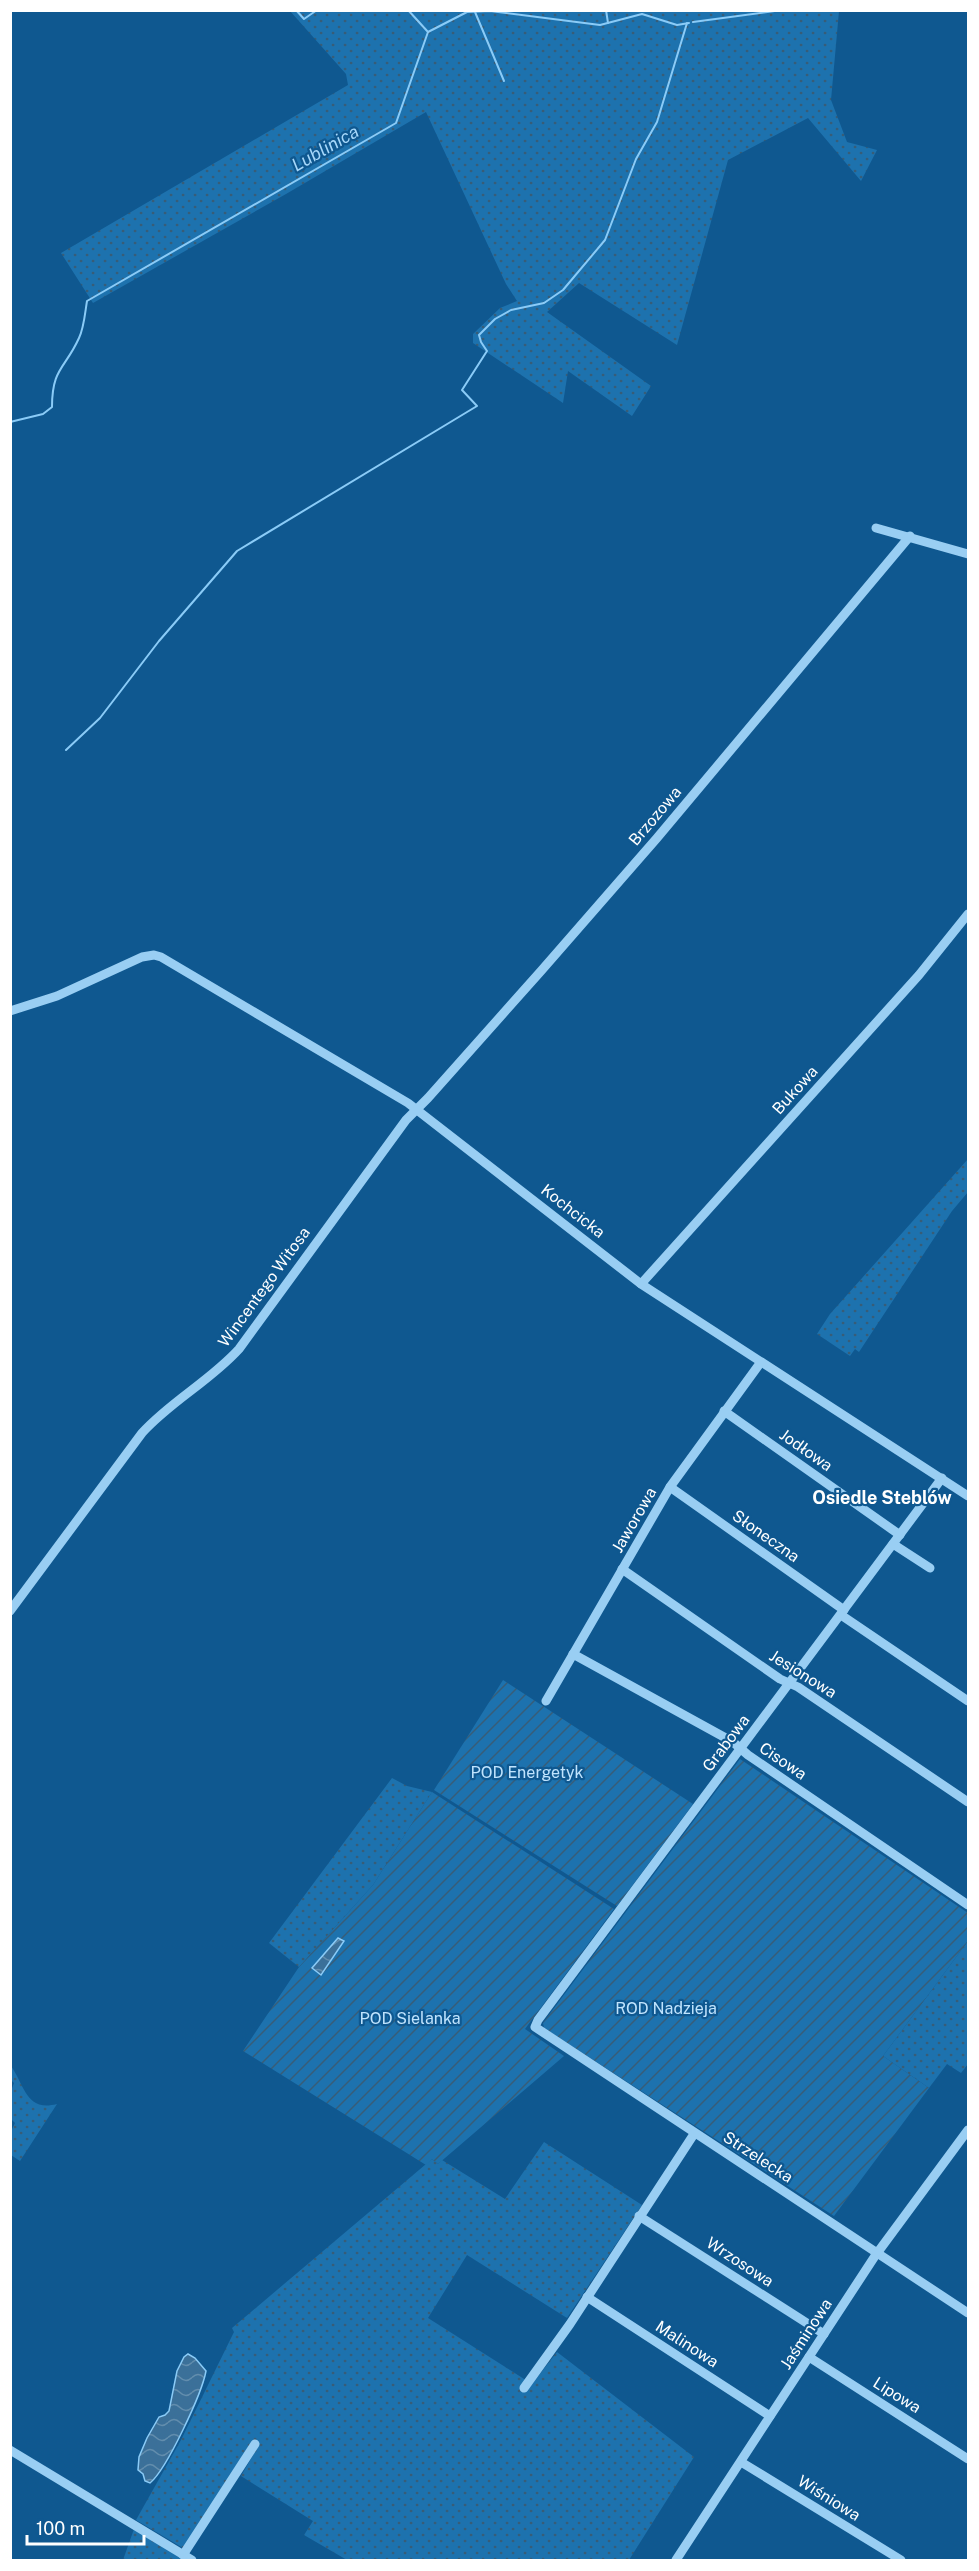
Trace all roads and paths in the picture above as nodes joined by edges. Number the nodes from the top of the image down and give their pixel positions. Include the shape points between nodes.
1 (876, 528) dead end
2 (910, 536) junction
3 (969, 554) edge
4 (969, 914) edge
5 (10, 1011) edge
6 (417, 1109) junction
7 (641, 1284) junction
8 (761, 1362) junction
9 (724, 1412) junction
10 (942, 1478) junction
11 (670, 1487) junction
12 (969, 1496) edge
13 (900, 1535) junction
14 (893, 1544) junction
15 (930, 1568) dead end
16 (622, 1569) junction
17 (10, 1611) edge
18 (843, 1612) junction
19 (573, 1654) junction
20 (789, 1683) junction
21 (546, 1701) dead end
22 (969, 1701) edge
23 (741, 1749) junction
24 (969, 1802) edge
25 (969, 1905) edge
26 (535, 2025) joint
27 (969, 2130) edge
28 (694, 2134) junction
29 (639, 2216) junction
30 (877, 2253) junction
31 (587, 2297) junction
32 (969, 2313) edge
33 (824, 2334) junction
34 (809, 2357) junction
35 (524, 2388) dead end
36 (770, 2416) junction
37 (255, 2444) dead end
38 (10, 2450) edge
39 (969, 2459) edge
40 (741, 2462) junction
41 (183, 2555) junction
42 (192, 2560) edge
43 (676, 2560) edge
44 (902, 2560) edge

1 - 2 street
2 - 3 street
2 - 6 street, Brzozowa via 657,838
4 - 7 street, Bukowa via 919,975
5 - 6 street, Kochcicka via 57,996 142,957 156,955
6 - 7 street, Kochcicka
6 - 17 street, Wincentego Witosa via 239,1350 142,1433
7 - 8 street, Kochcicka
8 - 9 street, Jaworowa
8 - 10 street, Kochcicka
9 - 11 street, Jaworowa
9 - 13 street, Jodłowa
10 - 12 street, Kochcicka
10 - 13 street, Grabowa
11 - 16 street, Jaworowa
11 - 18 street, Słoneczna
13 - 14 street, Grabowa
14 - 15 street
14 - 18 street, Grabowa
16 - 19 street, Jaworowa
16 - 20 street, Jesionowa
18 - 20 street, Grabowa
18 - 22 street, Słoneczna
19 - 21 street, Jaworowa
19 - 23 street, Cisowa
20 - 23 street, Grabowa
20 - 24 street, Jesionowa
23 - 25 street, Cisowa
23 - 26 street, Grabowa
26 - 28 street, Strzelecka via 538,2031
27 - 30 street, Jaśminowa
28 - 29 street
28 - 30 street, Strzelecka
29 - 31 street
29 - 33 street, Wrzosowa
30 - 32 street, Strzelecka
30 - 33 street, Jaśminowa
31 - 35 street
31 - 36 street, Malinowa
33 - 34 street, Jaśminowa
34 - 36 street, Jaśminowa
34 - 39 street, Lipowa
36 - 40 street, Jaśminowa
37 - 41 street
38 - 41 street
40 - 43 street, Jaśminowa
40 - 44 street, Wiśniowa
41 - 42 street

